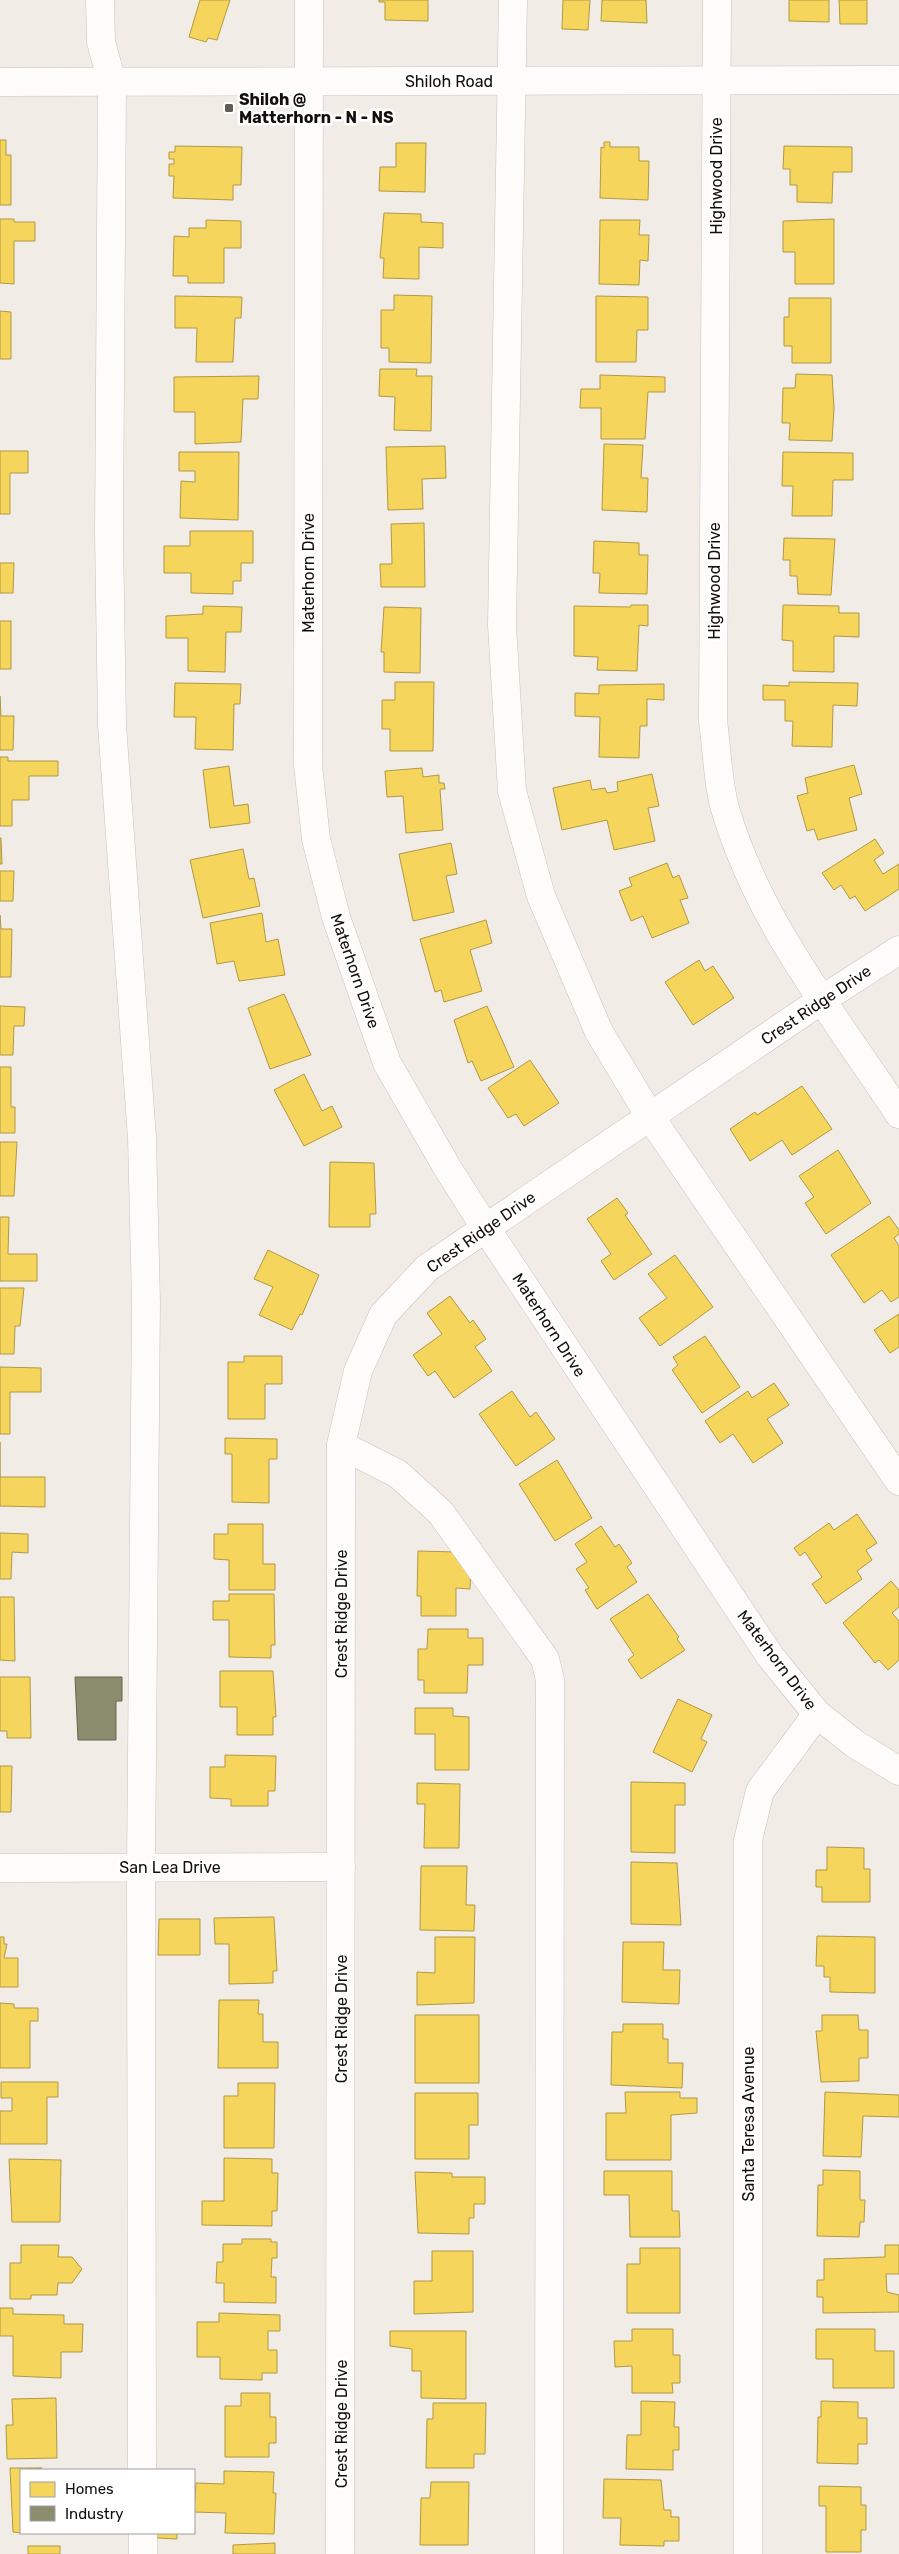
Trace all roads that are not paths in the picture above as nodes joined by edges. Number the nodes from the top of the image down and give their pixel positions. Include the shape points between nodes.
1 (100, 0) edge
2 (309, 0) edge
3 (514, 0) edge
4 (717, 0) edge
5 (899, 80) edge
6 (310, 81) junction
7 (514, 81) junction
8 (717, 81) junction
9 (0, 82) edge
10 (112, 82) junction
11 (899, 950) edge
12 (823, 999) junction
13 (899, 1114) edge
14 (651, 1118) junction
15 (485, 1227) junction
16 (341, 1445) junction
17 (899, 1482) edge
18 (817, 1714) junction
19 (899, 1771) edge
20 (141, 1867) junction
21 (341, 1867) junction
22 (0, 1868) edge
23 (142, 2469) edge
24 (142, 2534) edge
25 (142, 2554) edge
26 (340, 2554) edge
27 (549, 2554) edge
28 (748, 2554) edge

1 - 10 street via 100,42
2 - 6 street, Materhorn Drive
3 - 7 street
4 - 8 street, Highwood Drive
5 - 8 street, Shiloh Road
6 - 7 street, Shiloh Road
6 - 10 street, Shiloh Road
6 - 15 street, Materhorn Drive via 308,765 316,839 336,917 387,1063
7 - 8 street, Shiloh Road
7 - 14 street via 502,625 512,791 541,896 599,1032
8 - 12 street, Highwood Drive via 713,721 726,814 754,888
9 - 10 street, Shiloh Road
10 - 20 street via 109,534 112,725 142,1138 146,1302
11 - 12 street, Crest Ridge Drive
12 - 13 street, Highwood Drive
12 - 14 street, Crest Ridge Drive
14 - 15 street, Crest Ridge Drive
14 - 17 street
15 - 16 street, Crest Ridge Drive via 427,1268 383,1316 358,1371
15 - 18 street, Materhorn Drive via 770,1656
16 - 21 street, Crest Ridge Drive
16 - 27 street via 398,1474 441,1513 545,1659 550,1680
18 - 19 street, Materhorn Drive via 855,1744
18 - 28 street, Santa Teresa Avenue via 760,1791 748,1840
20 - 21 street, San Lea Drive
20 - 22 street, San Lea Drive
20 - 23 street
21 - 26 street, Crest Ridge Drive
24 - 25 street

